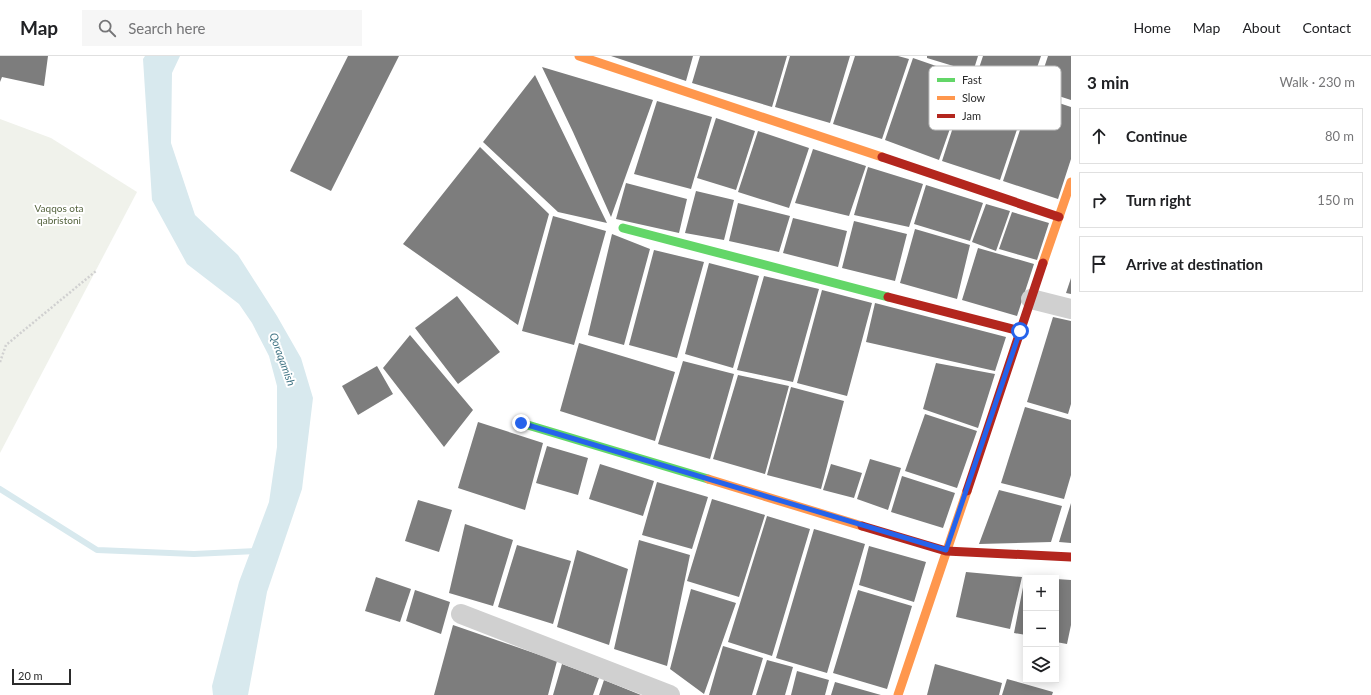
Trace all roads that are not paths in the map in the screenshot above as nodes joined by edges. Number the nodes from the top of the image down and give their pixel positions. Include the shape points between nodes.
1 (579, 56) edge
2 (1071, 182) edge
3 (1059, 217) junction
4 (623, 228) dead end
5 (1030, 299) junction
6 (1071, 309) edge
7 (1020, 331) junction
8 (521, 423) dead end
9 (946, 550) junction
10 (1071, 557) edge
11 (461, 614) dead end
12 (670, 695) edge
13 (898, 695) edge

1 - 3 street
2 - 3 street
3 - 5 street
4 - 7 street
5 - 6 street
5 - 7 street
7 - 9 street
8 - 9 street
9 - 10 street
9 - 13 street
11 - 12 street

